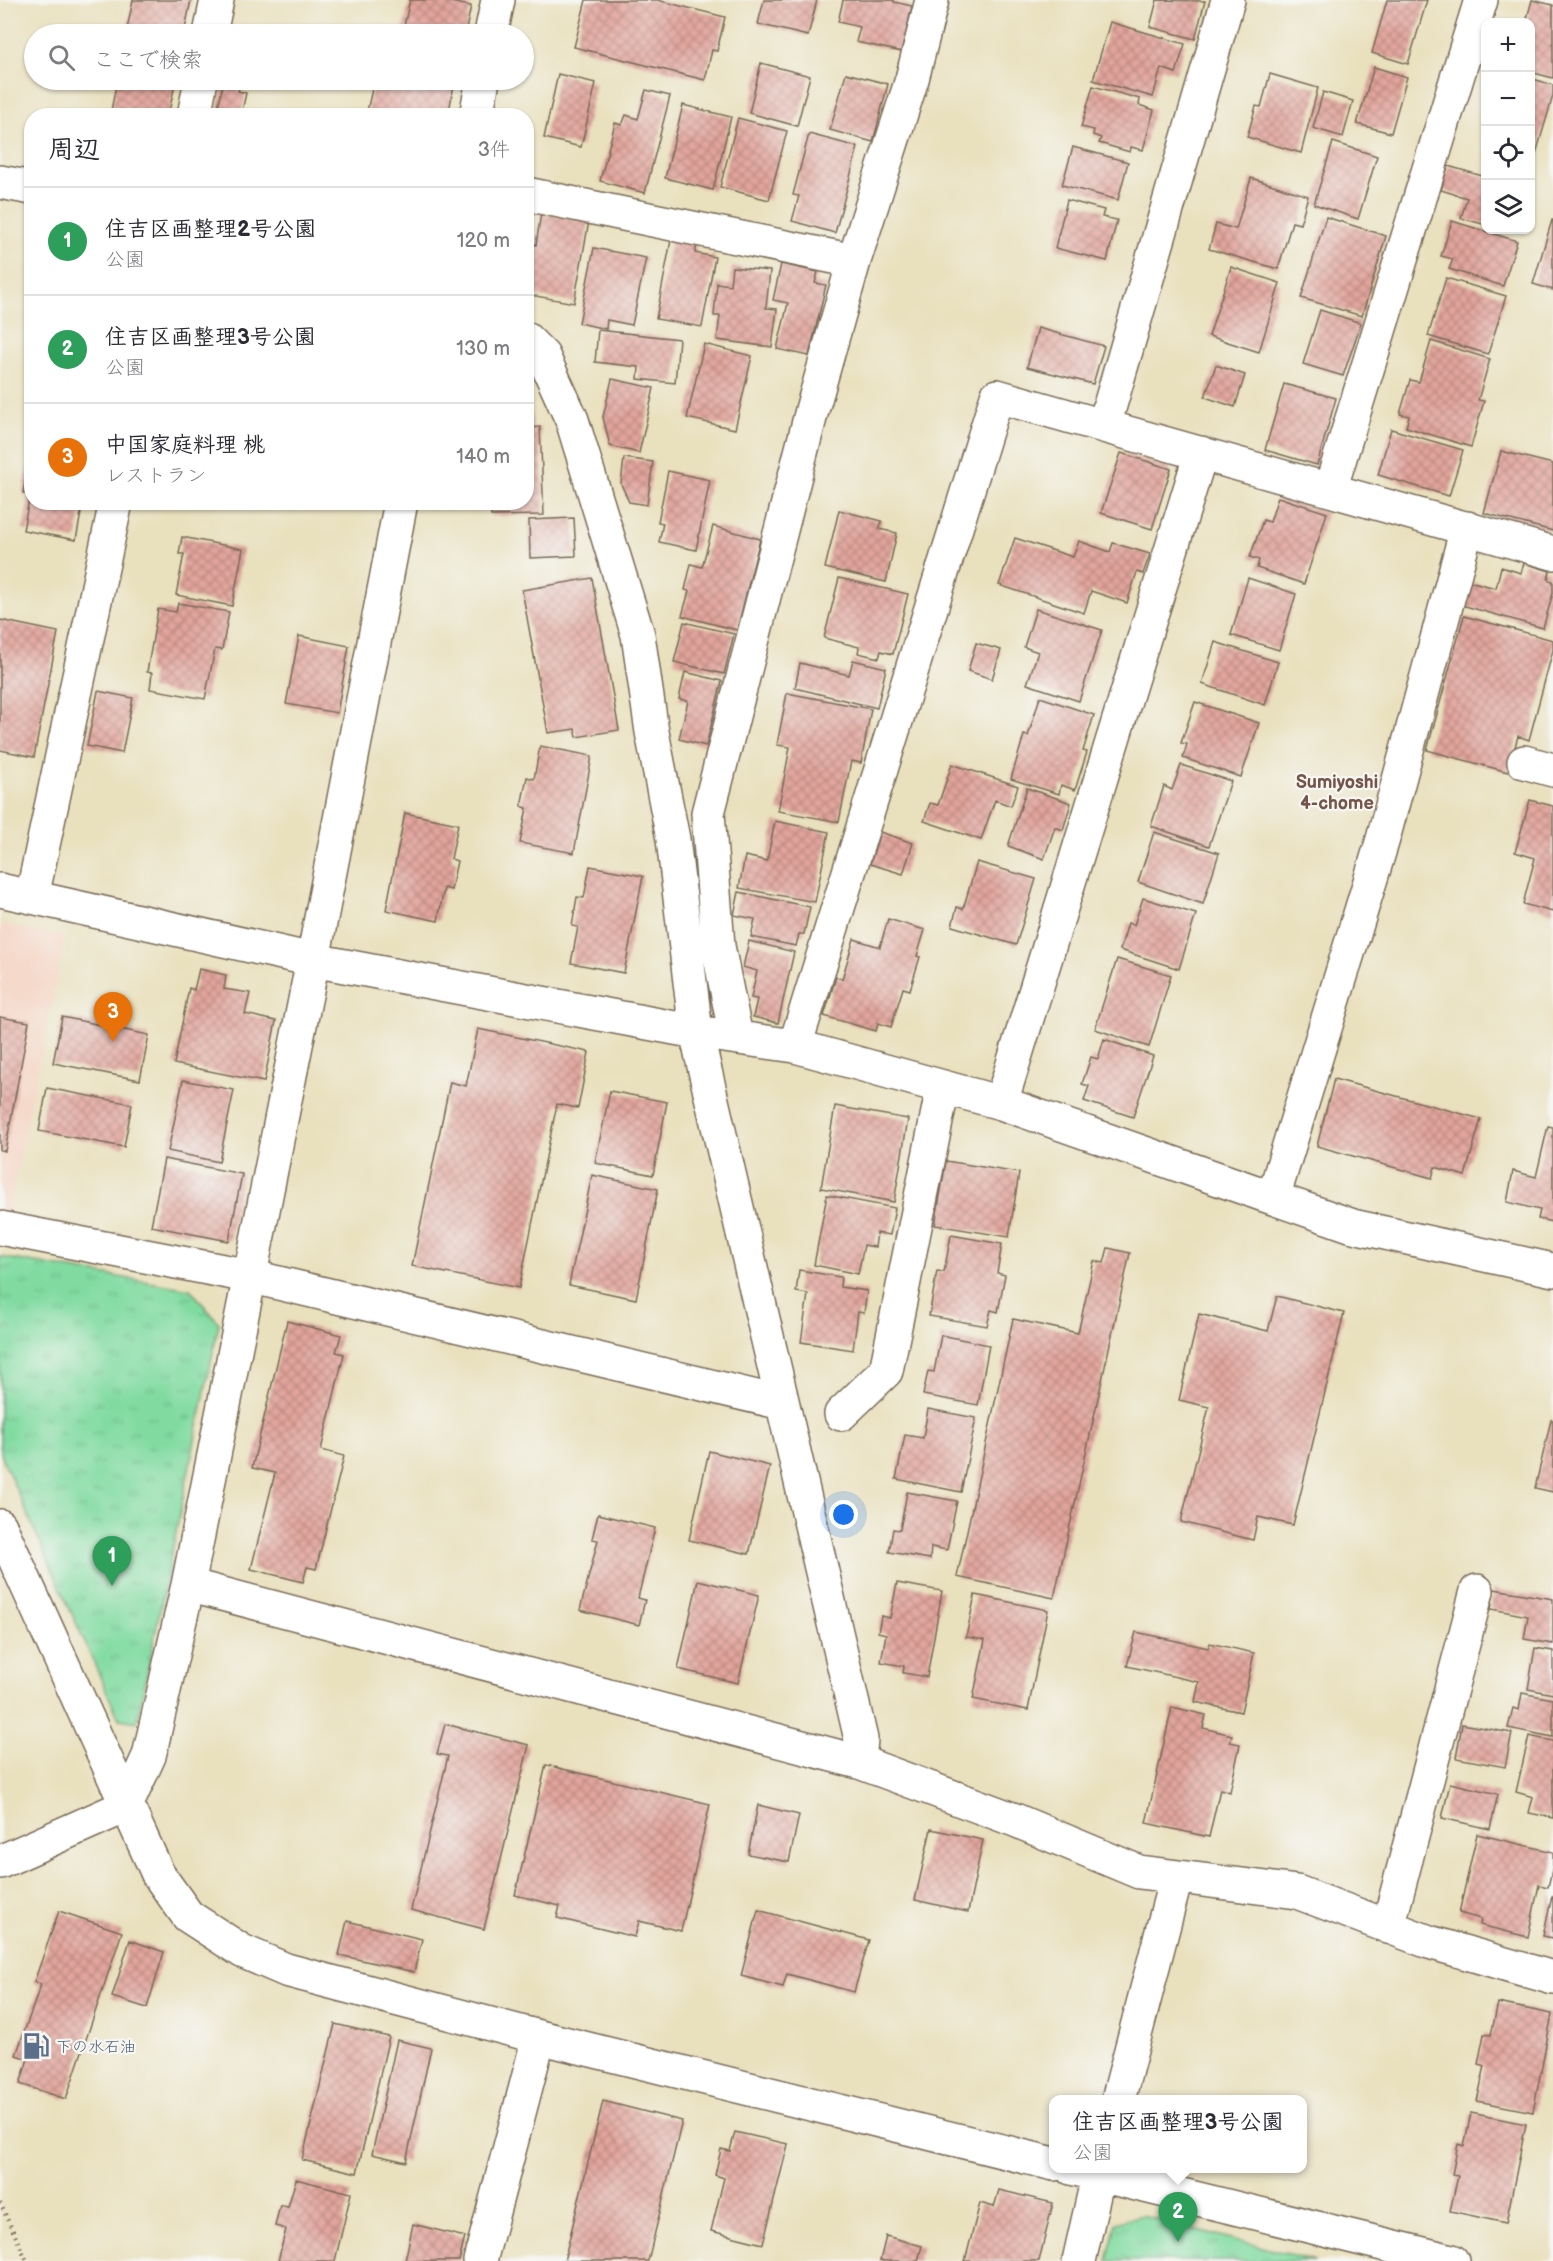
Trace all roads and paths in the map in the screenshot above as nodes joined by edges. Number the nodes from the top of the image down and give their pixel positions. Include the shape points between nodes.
1 (217, 0) edge
2 (498, 0) edge
3 (932, 0) edge
4 (1228, 0) edge
5 (1481, 0) edge
6 (212, 24) edge
7 (493, 24) edge
8 (199, 90) edge
9 (481, 90) edge
10 (196, 108) edge
11 (478, 108) edge
12 (0, 182) edge
13 (24, 186) edge
14 (534, 196) edge
15 (854, 261) junction
16 (534, 347) edge
17 (1104, 426) junction
18 (1201, 453) junction
19 (1330, 490) junction
20 (114, 510) edge
21 (399, 510) edge
22 (1467, 528) junction
23 (1553, 553) edge
24 (0, 890) edge
25 (32, 897) junction
26 (313, 960) junction
27 (696, 1032) junction
28 (736, 1037) junction
29 (795, 1046) junction
30 (942, 1087) junction
31 (1001, 1103) junction
32 (1273, 1198) junction
33 (0, 1228) edge
34 (1553, 1270) edge
35 (249, 1276) junction
36 (782, 1403) junction
37 (842, 1414) dead end
38 (0, 1526) edge
39 (188, 1585) junction
40 (1477, 1592) dead end
41 (859, 1762) junction
42 (126, 1806) junction
43 (0, 1862) edge
44 (1176, 1878) junction
45 (1388, 1927) junction
46 (1553, 1978) edge
47 (539, 2037) junction
48 (1119, 2095) edge
49 (1049, 2163) edge
50 (1090, 2173) edge
51 (1098, 2173) edge
52 (0, 2203) edge
53 (27, 2261) edge
54 (480, 2261) edge
55 (1079, 2261) edge
56 (1452, 2261) edge

1 - 6 street
2 - 7 street
3 - 15 street via 912,79
4 - 17 street
5 - 19 street
8 - 10 street
9 - 11 street
12 - 13 street
14 - 15 street
15 - 28 street via 708,813 718,946
16 - 27 street via 543,356 572,420 638,635 673,839
17 - 18 street
17 - 29 street via 998,396
18 - 19 street
18 - 31 street
19 - 22 street
20 - 25 street
21 - 26 street
22 - 23 street
22 - 32 street via 1383,839
24 - 25 street
25 - 26 street
26 - 27 street
26 - 35 street
27 - 28 street
27 - 36 street
28 - 29 street
29 - 30 street
30 - 31 street
30 - 37 street via 886,1371
31 - 32 street
32 - 34 street via 1353,1226
33 - 35 street
35 - 36 street
35 - 39 street
36 - 41 street via 861,1739
38 - 42 street
39 - 41 street
39 - 42 street via 149,1756
40 - 45 street
41 - 44 street via 1015,1820 1138,1872
42 - 43 street
42 - 47 street via 158,1874 188,1916 242,1951 286,1970
44 - 45 street via 1297,1892
44 - 48 street
45 - 46 street
47 - 49 street
47 - 54 street
50 - 55 street
51 - 56 street
52 - 53 path

